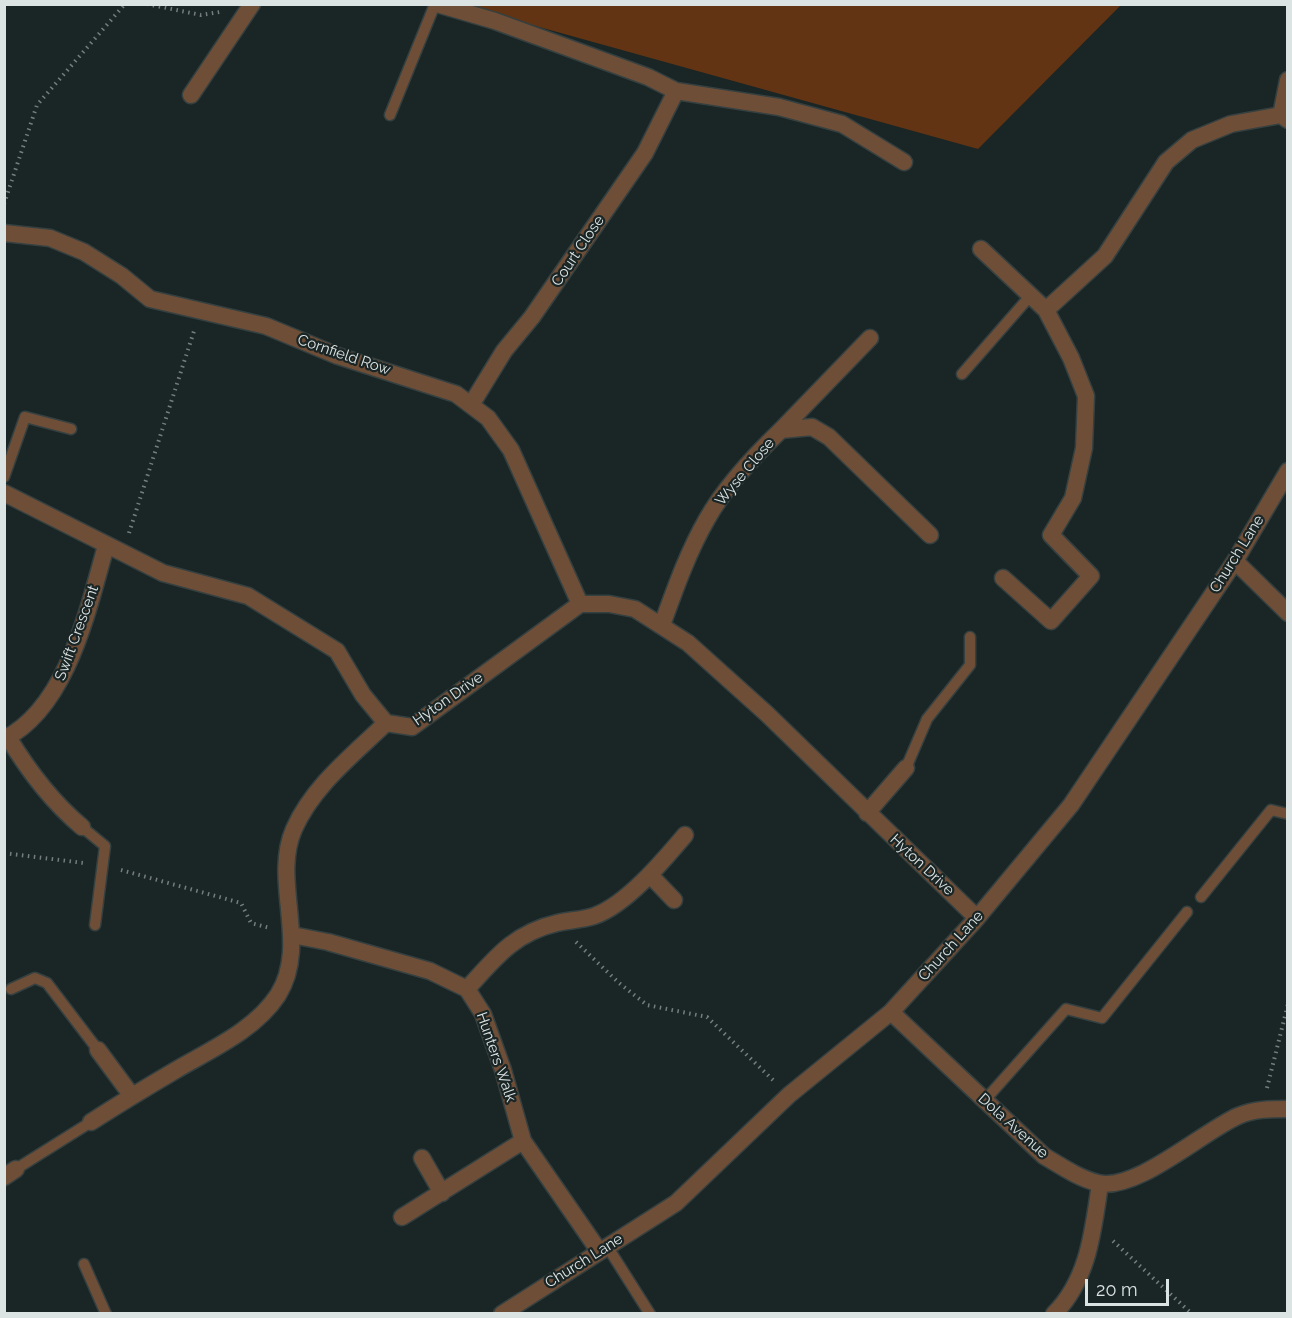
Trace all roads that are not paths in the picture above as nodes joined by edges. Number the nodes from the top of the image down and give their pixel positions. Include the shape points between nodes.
1 (436, 4) edge
2 (251, 5) edge
3 (1287, 81) edge
4 (676, 91) junction
5 (191, 95) dead end
6 (390, 115) dead end
7 (1284, 117) edge
8 (904, 162) dead end
9 (4, 233) edge
10 (981, 249) dead end
11 (1031, 295) junction
12 (1046, 309) junction
13 (870, 338) dead end
14 (962, 374) dead end
15 (471, 405) junction
16 (71, 429) dead end
17 (781, 430) junction
18 (1287, 471) edge
19 (4, 477) edge
20 (4, 492) edge
21 (930, 535) dead end
22 (106, 546) junction
23 (1235, 561) junction
24 (1003, 578) dead end
25 (580, 604) junction
26 (1287, 613) edge
27 (662, 625) junction
28 (970, 637) dead end
29 (386, 723) junction
30 (6, 738) edge
31 (906, 768) joint
32 (867, 813) junction
33 (1287, 814) edge
34 (82, 827) joint
35 (685, 835) dead end
36 (650, 875) junction
37 (1201, 897) dead end
38 (674, 900) dead end
39 (1187, 912) dead end
40 (978, 918) junction
41 (95, 926) dead end
42 (292, 935) junction
43 (11, 989) dead end
44 (467, 989) junction
45 (891, 1012) junction
46 (98, 1050) joint
47 (132, 1096) junction
48 (985, 1100) junction
49 (1287, 1109) edge
50 (90, 1122) joint
51 (523, 1141) junction
52 (422, 1158) dead end
53 (10, 1173) edge
54 (1100, 1184) junction
55 (442, 1193) junction
56 (402, 1217) dead end
57 (603, 1249) junction
58 (84, 1264) dead end
59 (106, 1314) edge
60 (502, 1314) edge
61 (650, 1314) edge
62 (1054, 1314) edge

1 - 4 street via 506,25
1 - 6 lane
2 - 5 street
3 - 7 street
4 - 8 street via 779,107 842,124
4 - 15 street, Court Close via 645,153 532,317 504,351
7 - 12 street via 1231,124 1192,140 1166,162 1105,256
9 - 15 street, Cornfield Row via 50,238 84,252 150,299 266,326 338,356 456,394
10 - 11 street
11 - 12 street
11 - 14 lane
12 - 24 street via 1086,396 1084,448 1073,498 1051,535 1091,576 1051,621
13 - 17 street
15 - 25 street, Cornfield Row via 489,418 511,450
16 - 19 lane via 25,417
17 - 21 street, Wyse Close via 812,427 829,437
17 - 27 street, Wyse Close via 708,518 684,566
18 - 23 street, Church Lane
20 - 22 street
22 - 29 street via 163,573 248,596 337,651 363,695
22 - 30 street, Swift Crescent via 82,628 56,690 17,732
23 - 26 street
23 - 40 street, Church Lane via 1071,805
25 - 27 street, Hyton Drive via 635,609
25 - 29 street, Hyton Drive via 412,727
27 - 32 street, Hyton Drive via 767,714
28 - 31 lane via 970,665 927,719
29 - 42 street via 317,791 293,830 286,867
30 - 34 street, Swift Crescent via 32,776
31 - 32 street
32 - 40 street, Hyton Drive
33 - 37 lane via 1271,810
34 - 41 lane via 105,846
35 - 36 street
36 - 38 street
36 - 44 street via 594,916 555,923 511,942
39 - 48 lane via 1102,1018 1066,1009
40 - 45 street, Church Lane
42 - 44 street via 430,971
42 - 47 street via 286,976 278,995 243,1031
43 - 46 lane via 35,978 47,982
44 - 51 street, Hunters Walk via 483,1014
45 - 48 street, Dola Avenue
45 - 57 street, Church Lane via 789,1095 676,1203
46 - 47 street
47 - 50 street
48 - 54 street, Dola Avenue via 1044,1156 1071,1173
49 - 54 street via 1262,1109 1238,1116 1165,1162 1129,1179
50 - 53 lane
51 - 55 street
51 - 57 street, Hunters Walk
52 - 55 street
54 - 62 street via 1082,1274
55 - 56 street
57 - 60 street, Church Lane
57 - 61 lane
58 - 59 lane

